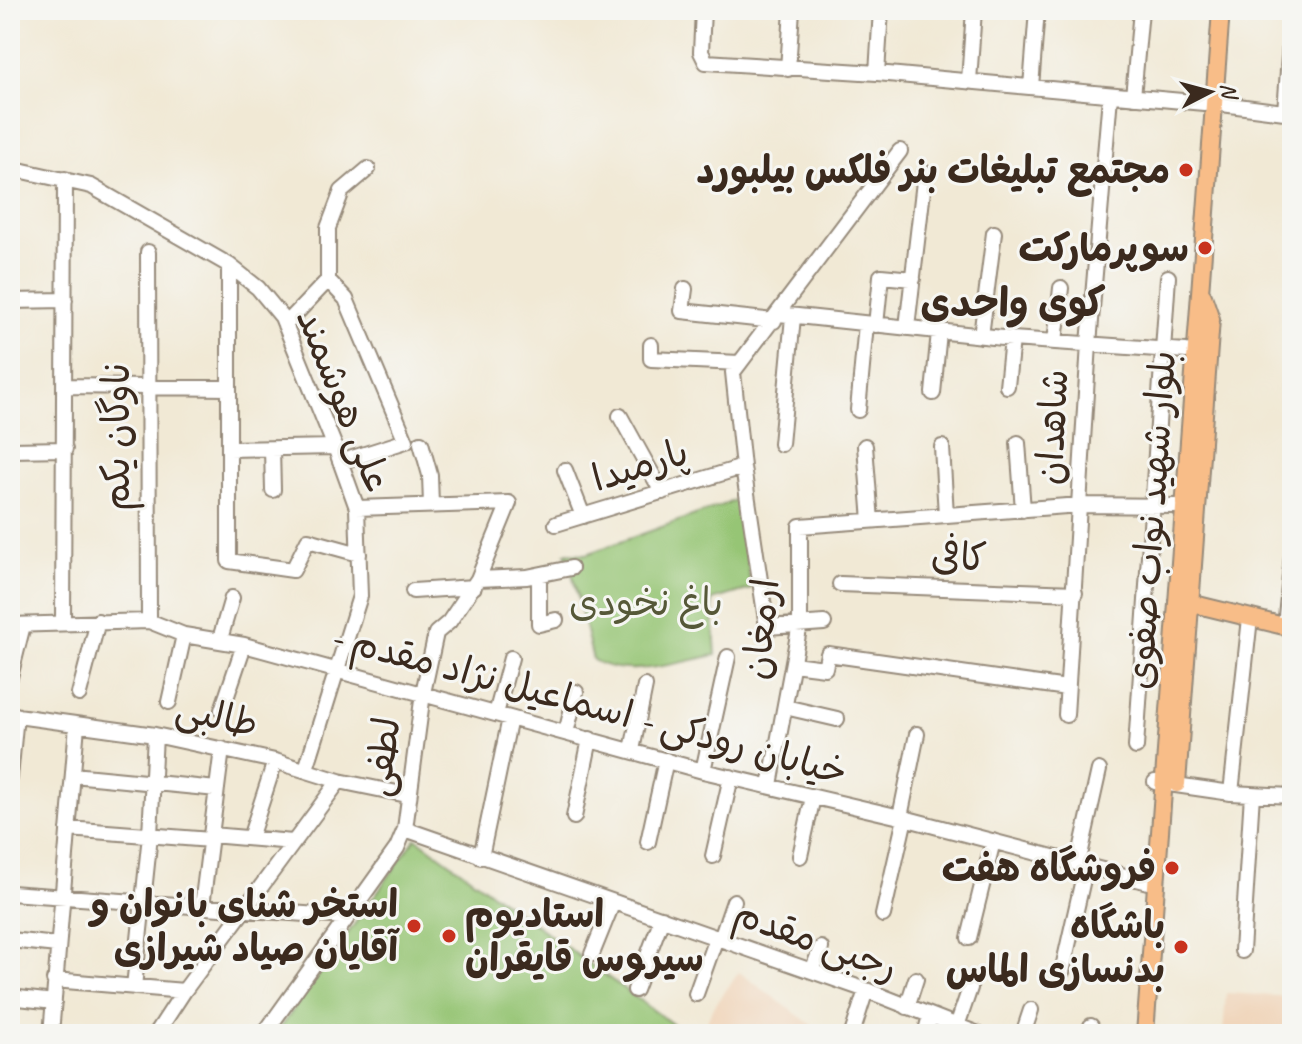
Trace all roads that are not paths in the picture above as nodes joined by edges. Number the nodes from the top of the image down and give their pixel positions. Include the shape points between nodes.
1 (703, 10) edge
2 (792, 10) edge
3 (881, 10) edge
4 (974, 10) edge
5 (1037, 10) edge
6 (1141, 10) edge
7 (1211, 10) edge
8 (1221, 10) edge
9 (1292, 14) edge
10 (788, 69) junction
11 (877, 73) junction
12 (1216, 79) junction
13 (969, 81) junction
14 (1031, 87) junction
15 (1110, 96) junction
16 (1133, 97) junction
17 (1209, 103) junction
18 (1248, 108) junction
19 (1289, 113) edge
20 (900, 151) dead end
21 (10, 168) edge
22 (368, 169) dead end
23 (925, 173) dead end
24 (65, 179) junction
25 (994, 233) dead end
26 (148, 252) dead end
27 (229, 265) junction
28 (1168, 277) dead end
29 (913, 279) junction
30 (328, 280) junction
31 (1200, 287) junction
32 (1061, 288) dead end
33 (685, 289) dead end
34 (65, 300) junction
35 (10, 301) edge
36 (782, 317) junction
37 (871, 324) junction
38 (285, 325) junction
39 (907, 327) junction
40 (939, 332) junction
41 (981, 336) junction
42 (1012, 339) junction
43 (1055, 342) junction
44 (1089, 344) junction
45 (651, 345) dead end
46 (1163, 349) junction
47 (1186, 351) junction
48 (740, 363) junction
49 (66, 386) junction
50 (1007, 386) dead end
51 (147, 387) junction
52 (228, 388) junction
53 (933, 393) dead end
54 (858, 410) dead end
55 (620, 416) dead end
56 (421, 443) dead end
57 (1018, 443) dead end
58 (781, 444) dead end
59 (865, 446) dead end
60 (942, 447) dead end
61 (65, 449) junction
62 (229, 449) junction
63 (272, 449) junction
64 (10, 450) edge
65 (338, 455) junction
66 (743, 467) junction
67 (565, 470) dead end
68 (273, 490) dead end
69 (662, 492) junction
70 (431, 505) junction
71 (1080, 505) junction
72 (1154, 505) junction
73 (1175, 506) junction
74 (357, 508) junction
75 (1023, 510) junction
76 (946, 515) junction
77 (583, 516) junction
78 (871, 521) junction
79 (556, 524) dead end
80 (359, 554) junction
81 (1292, 555) edge
82 (571, 568) dead end
83 (539, 575) junction
84 (476, 583) junction
85 (840, 584) dead end
86 (413, 591) dead end
87 (1075, 593) junction
88 (232, 598) dead end
89 (1190, 603) junction
90 (1250, 618) junction
91 (556, 620) dead end
92 (98, 621) junction
93 (149, 621) junction
94 (63, 623) junction
95 (824, 623) dead end
96 (800, 624) junction
97 (17, 625) edge
98 (1289, 627) edge
99 (184, 635) junction
100 (220, 639) junction
101 (244, 645) junction
102 (728, 657) dead end
103 (511, 658) dead end
104 (793, 664) junction
105 (336, 671) junction
106 (10, 677) edge
107 (645, 686) dead end
108 (1067, 688) junction
109 (576, 692) dead end
110 (423, 693) junction
111 (79, 694) dead end
112 (169, 702) dead end
113 (785, 707) junction
114 (222, 710) dead end
115 (13, 715) edge
116 (1066, 715) dead end
117 (503, 716) junction
118 (837, 719) dead end
119 (77, 725) junction
120 (566, 733) junction
121 (917, 734) dead end
122 (155, 735) junction
123 (590, 739) junction
124 (1136, 747) dead end
125 (222, 749) junction
126 (632, 750) junction
127 (666, 760) junction
128 (275, 761) junction
129 (306, 769) junction
130 (1099, 770) dead end
131 (703, 771) junction
132 (73, 775) junction
133 (731, 777) junction
134 (10, 778) edge
135 (339, 781) junction
136 (153, 782) junction
137 (1165, 783) junction
138 (770, 785) junction
139 (217, 789) junction
140 (1231, 793) junction
141 (1252, 794) junction
142 (407, 795) junction
143 (1292, 796) edge
144 (813, 797) junction
145 (574, 817) dead end
146 (902, 817) junction
147 (68, 829) junction
148 (405, 829) junction
149 (150, 835) junction
150 (211, 838) junction
151 (250, 838) junction
152 (993, 841) junction
153 (293, 842) junction
154 (648, 842) dead end
155 (713, 856) dead end
156 (800, 856) dead end
157 (481, 857) junction
158 (1082, 865) junction
159 (1148, 882) junction
160 (10, 893) edge
161 (61, 895) junction
162 (143, 901) junction
163 (734, 901) dead end
164 (613, 902) junction
165 (202, 906) junction
166 (243, 910) junction
167 (883, 915) dead end
168 (347, 917) junction
169 (662, 918) junction
170 (719, 938) junction
171 (969, 938) dead end
172 (10, 940) edge
173 (57, 945) junction
174 (821, 948) dead end
175 (1242, 951) dead end
176 (592, 954) dead end
177 (812, 971) junction
178 (1062, 972) dead end
179 (916, 979) dead end
180 (54, 980) junction
181 (134, 987) junction
182 (970, 988) dead end
183 (635, 990) dead end
184 (866, 990) junction
185 (184, 991) junction
186 (696, 994) dead end
187 (10, 997) edge
188 (54, 1002) junction
189 (907, 1007) junction
190 (1031, 1010) dead end
191 (930, 1016) junction
192 (967, 1031) edge
193 (51, 1034) edge
194 (156, 1034) edge
195 (264, 1034) edge
196 (852, 1034) edge
197 (925, 1034) edge
198 (1023, 1034) edge
199 (1137, 1034) edge
200 (1145, 1034) edge

1 - 10 street via 701,52 706,62
2 - 10 street
3 - 11 street
4 - 13 street
5 - 14 street
6 - 16 street
7 - 17 main road, بلوار شهید نواب صفوی
8 - 12 main road, بلوار شهید نواب صفوی
9 - 19 street
10 - 11 street
11 - 13 street
12 - 17 main road, بلوار شهید نواب صفوی
12 - 18 street via 1229,98
13 - 14 street
14 - 15 street
15 - 16 street
15 - 44 street, شاهدان
16 - 17 street
17 - 18 street
17 - 31 main road, بلوار شهید نواب صفوی
17 - 47 main road, بلوار شهید نواب صفوی
18 - 19 street
20 - 36 street
21 - 24 street, علی هوشمند
22 - 30 street via 342,191 328,228
23 - 29 street
24 - 27 street, علی هوشمند via 91,186
24 - 34 street
25 - 41 street
26 - 51 street, ناوگان یکم
27 - 38 street, علی هوشمند via 258,288
27 - 52 street
28 - 46 street
29 - 37 street via 881,276
29 - 39 street
30 - 38 street
30 - 65 street via 346,299 406,441
31 - 89 main road via 1211,319
31 - 137 main road, بلوار شهید نواب صفوی
32 - 43 street
33 - 36 street via 682,311
34 - 35 street
34 - 49 street
36 - 37 street
36 - 48 street
36 - 58 street
37 - 39 street
37 - 54 street
38 - 65 street, علی هوشمند
39 - 40 street
40 - 41 street
40 - 53 street
41 - 42 street
42 - 43 street
42 - 50 street
43 - 44 street
44 - 46 street
44 - 71 street, شاهدان
45 - 48 street via 651,359
46 - 47 street
46 - 72 street
47 - 73 main road, بلوار شهید نواب صفوی
48 - 66 street via 733,372
49 - 51 street
49 - 61 street
51 - 52 street
51 - 93 street, ناوگان یکم
52 - 62 street
55 - 69 street
56 - 70 street
57 - 75 street
59 - 78 street
60 - 76 street
61 - 64 street
61 - 94 street
62 - 63 street
62 - 80 street via 229,561 293,570 308,540
63 - 65 street
63 - 68 street
65 - 74 street, علی هوشمند
66 - 69 street, پارمیدا
66 - 96 street via 767,627
67 - 77 street
69 - 77 street, پارمیدا
70 - 74 street
70 - 84 street, لطفی via 509,503
71 - 72 street
71 - 75 street
71 - 87 street, شاهدان
72 - 73 street
72 - 124 street
73 - 137 main road, بلوار شهید نواب صفوی
74 - 80 street, علی هوشمند
75 - 76 street
76 - 78 street
77 - 79 street, پارمیدا
78 - 96 street, ارمغان via 800,526
80 - 105 street, علی هوشمند via 360,596
81 - 98 street
82 - 83 street
83 - 84 street
83 - 91 street via 539,624
84 - 86 street
84 - 110 street, لطفی via 436,633
85 - 87 street, کافی
87 - 108 street, شاهدان
88 - 100 street
89 - 90 main road
89 - 137 main road
90 - 98 main road
90 - 140 street
92 - 93 street, - خیابان رودکی - اسماعیل نژاد مقدم
92 - 94 street, - خیابان رودکی - اسماعیل نژاد مقدم
92 - 111 street
93 - 99 street, - خیابان رودکی - اسماعیل نژاد مقدم
94 - 97 street, - خیابان رودکی - اسماعیل نژاد مقدم
95 - 96 street
96 - 104 street, ارمغان
97 - 106 street
99 - 100 street, - خیابان رودکی - اسماعیل نژاد مقدم
99 - 112 street
100 - 101 street, - خیابان رودکی - اسماعیل نژاد مقدم
101 - 105 street, - خیابان رودکی - اسماعیل نژاد مقدم
101 - 114 street
102 - 131 street
103 - 117 street
104 - 108 street via 825,668 828,654
104 - 113 street, ارمغان
105 - 110 street, - خیابان رودکی - اسماعیل نژاد مقدم
105 - 129 street, علی هوشمند
107 - 126 street
108 - 116 street, شاهدان
109 - 120 street
110 - 117 street, - خیابان رودکی - اسماعیل نژاد مقدم
110 - 142 street, لطفی
113 - 118 street
113 - 138 street, ارمغان
115 - 119 street, طالبی
115 - 134 street
117 - 120 street, - خیابان رودکی - اسماعیل نژاد مقدم
117 - 157 street
119 - 122 street, طالبی
119 - 132 street
120 - 123 street, - خیابان رودکی - اسماعیل نژاد مقدم
121 - 146 street
122 - 125 street, طالبی
122 - 136 street
123 - 126 street, - خیابان رودکی - اسماعیل نژاد مقدم
123 - 145 street
125 - 128 street, طالبی
125 - 139 street
126 - 127 street, - خیابان رودکی - اسماعیل نژاد مقدم
127 - 131 street, - خیابان رودکی - اسماعیل نژاد مقدم
127 - 154 street
128 - 129 street, طالبی
128 - 151 street
129 - 135 street, طالبی
130 - 158 street
131 - 133 street, - خیابان رودکی - اسماعیل نژاد مقدم
132 - 136 street
132 - 147 street
133 - 138 street, - خیابان رودکی - اسماعیل نژاد مقدم
133 - 155 street
135 - 142 street, طالبی
135 - 153 street
136 - 139 street
136 - 149 street
137 - 140 street
137 - 159 main road, بلوار شهید نواب صفوی
137 - 200 main road, بلوار شهید نواب صفوی
138 - 144 street, - خیابان رودکی - اسماعیل نژاد مقدم
139 - 150 street
140 - 141 street
141 - 143 street
141 - 175 street
142 - 148 street, لطفی
144 - 146 street, - خیابان رودکی - اسماعیل نژاد مقدم
144 - 156 street
146 - 152 street, - خیابان رودکی - اسماعیل نژاد مقدم
146 - 167 street
147 - 149 street
147 - 161 street
148 - 157 street, رجبی مقدم
148 - 168 street
149 - 150 street
149 - 162 street
150 - 151 street
150 - 165 street
151 - 153 street
152 - 158 street, - خیابان رودکی - اسماعیل نژاد مقدم
152 - 171 street
153 - 166 street
157 - 164 street, رجبی مقدم
158 - 159 street, - خیابان رودکی - اسماعیل نژاد مقدم
158 - 178 street
159 - 199 main road, بلوار شهید نواب صفوی
160 - 161 street
161 - 162 street
161 - 173 street
162 - 165 street
162 - 181 street
163 - 170 street
164 - 169 street, رجبی مقدم
164 - 176 street
165 - 166 street
166 - 168 street
166 - 185 street
168 - 195 street
169 - 170 street, رجبی مقدم
169 - 183 street
170 - 177 street, رجبی مقدم
170 - 186 street
172 - 173 street
173 - 180 street
174 - 177 street
177 - 184 street, رجبی مقدم
179 - 189 street
180 - 181 street
180 - 188 street
181 - 185 street
182 - 192 street
184 - 189 street, رجبی مقدم
184 - 196 street
185 - 194 street
187 - 188 street
188 - 193 street
189 - 191 street, رجبی مقدم
190 - 198 street
191 - 192 street, رجبی مقدم
191 - 197 street

